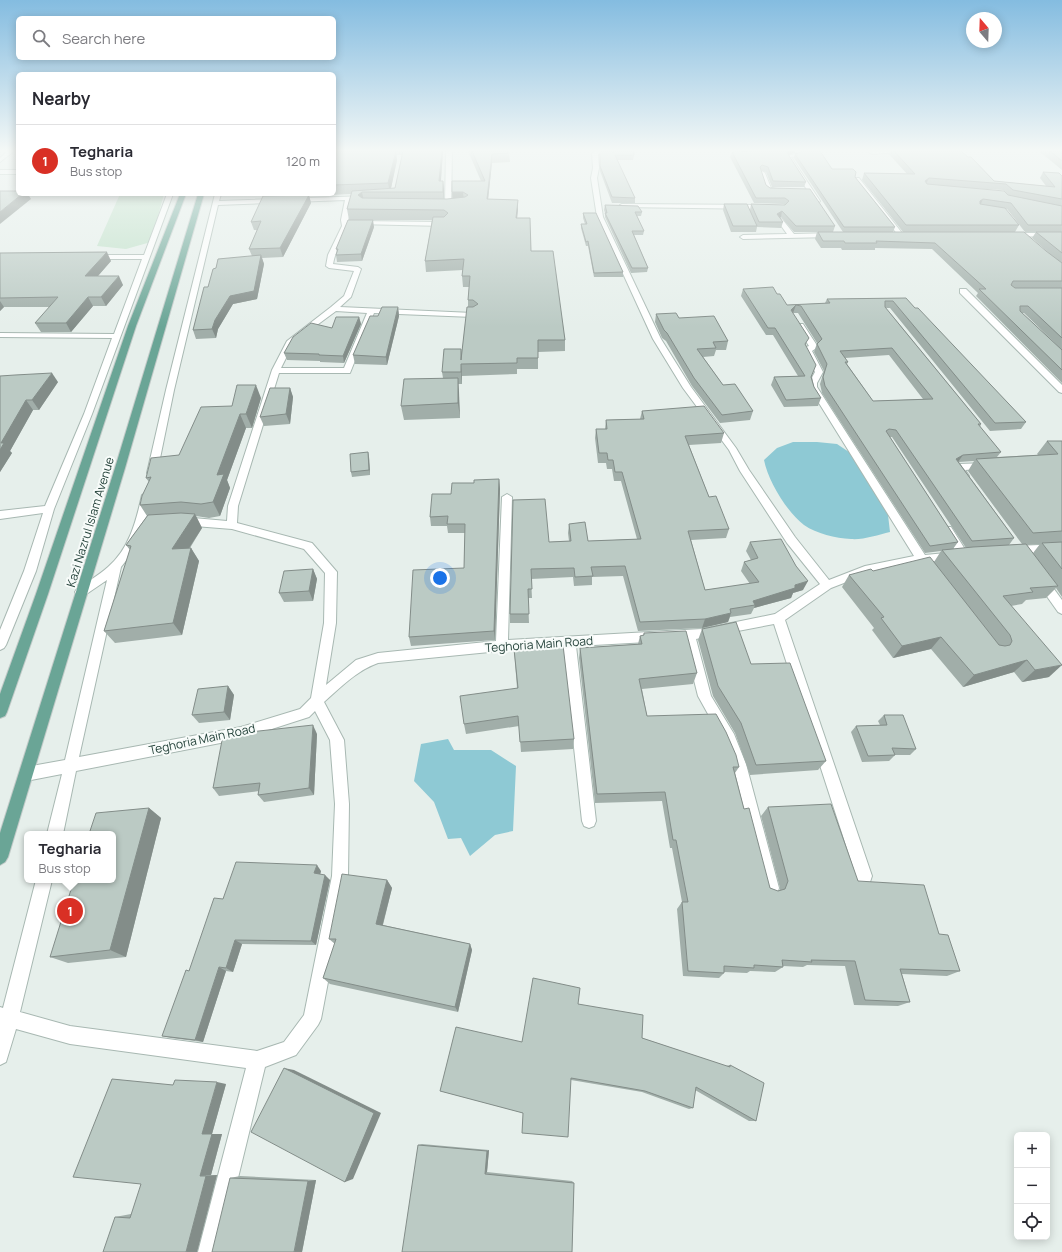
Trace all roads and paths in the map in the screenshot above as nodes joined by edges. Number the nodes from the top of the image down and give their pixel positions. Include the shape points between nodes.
1 (164, 209) edge
2 (177, 209) edge
3 (196, 209) edge
4 (214, 209) edge
5 (347, 209) edge
6 (602, 209) edge
7 (882, 209) edge
8 (780, 220) edge
9 (344, 223) junction
10 (445, 224) edge
11 (1014, 226) edge
12 (836, 229) edge
13 (892, 234) edge
14 (1006, 234) edge
15 (1021, 235) junction
16 (1062, 235) edge
17 (792, 236) junction
18 (742, 237) dead end
19 (1030, 243) edge
20 (146, 257) junction
21 (85, 258) edge
22 (963, 291) dead end
23 (334, 309) junction
24 (371, 311) junction
25 (473, 315) edge
26 (794, 316) edge
27 (0, 335) edge
28 (116, 336) junction
29 (276, 370) junction
30 (1062, 390) edge
31 (997, 465) edge
32 (972, 486) edge
33 (507, 497) dead end
34 (49, 509) junction
35 (0, 515) edge
36 (173, 522) edge
37 (942, 522) edge
38 (232, 526) junction
39 (1062, 548) edge
40 (977, 553) edge
41 (963, 554) junction
42 (921, 559) junction
43 (1028, 561) edge
44 (116, 566) junction
45 (932, 572) edge
46 (1037, 573) edge
47 (827, 584) junction
48 (81, 592) junction
49 (1062, 609) edge
50 (778, 618) junction
51 (688, 634) junction
52 (569, 641) junction
53 (0, 644) edge
54 (502, 646) junction
55 (318, 702) junction
56 (0, 712) edge
57 (72, 765) junction
58 (26, 774) junction
59 (589, 821) dead end
60 (56, 831) edge
61 (0, 857) edge
62 (864, 876) dead end
63 (43, 883) edge
64 (771, 888) edge
65 (5, 1018) edge
66 (0, 1056) edge
67 (257, 1060) junction
68 (209, 1252) edge

1 - 20 street
2 - 56 main road, Kazi Nazrul Islam Avenue via 130,331
3 - 48 main road, Kazi Nazrul Islam Avenue via 123,460
4 - 44 street via 170,390 150,483 145,524
5 - 9 street
6 - 47 street via 600,217 657,339 687,388 733,450 791,540
7 - 13 street via 903,234
8 - 17 street
9 - 10 street
9 - 23 street via 329,266 358,268 347,297
11 - 15 street
12 - 17 street via 840,235
14 - 15 street
15 - 16 street
15 - 19 street
17 - 18 street
20 - 21 street
20 - 28 street
22 - 30 street
23 - 24 street
23 - 29 street via 291,341
24 - 25 street
24 - 29 street via 347,371
26 - 42 street via 814,347 808,351 819,372 813,388
27 - 28 street
28 - 34 street via 88,414
29 - 38 street via 233,506
31 - 32 street via 958,467
33 - 54 street
34 - 35 street
34 - 53 street via 30,571
36 - 38 street via 189,520
37 - 41 street
38 - 55 street via 308,546 331,572 330,622
39 - 43 street via 1013,548
40 - 41 street, Teghoria Main Road
41 - 42 street, Teghoria Main Road
42 - 45 street
42 - 47 street, Teghoria Main Road via 865,570
44 - 48 street
44 - 57 street
46 - 49 street
47 - 50 street, Teghoria Main Road
48 - 58 main road, Kazi Nazrul Islam Avenue
50 - 51 street, Teghoria Main Road via 702,634
50 - 62 street
51 - 52 street, Teghoria Main Road
51 - 64 street via 705,696 729,738 739,764
52 - 54 street, Teghoria Main Road
52 - 59 street
54 - 55 street, Teghoria Main Road via 378,658 360,664 350,671
55 - 57 street, Teghoria Main Road via 304,713 241,733
55 - 67 street via 337,740 342,804 340,876 312,1019 290,1049
57 - 58 street, Teghoria Main Road
57 - 60 street
58 - 61 main road, Kazi Nazrul Islam Avenue
63 - 65 street
65 - 66 street
65 - 67 street via 70,1035
67 - 68 street

